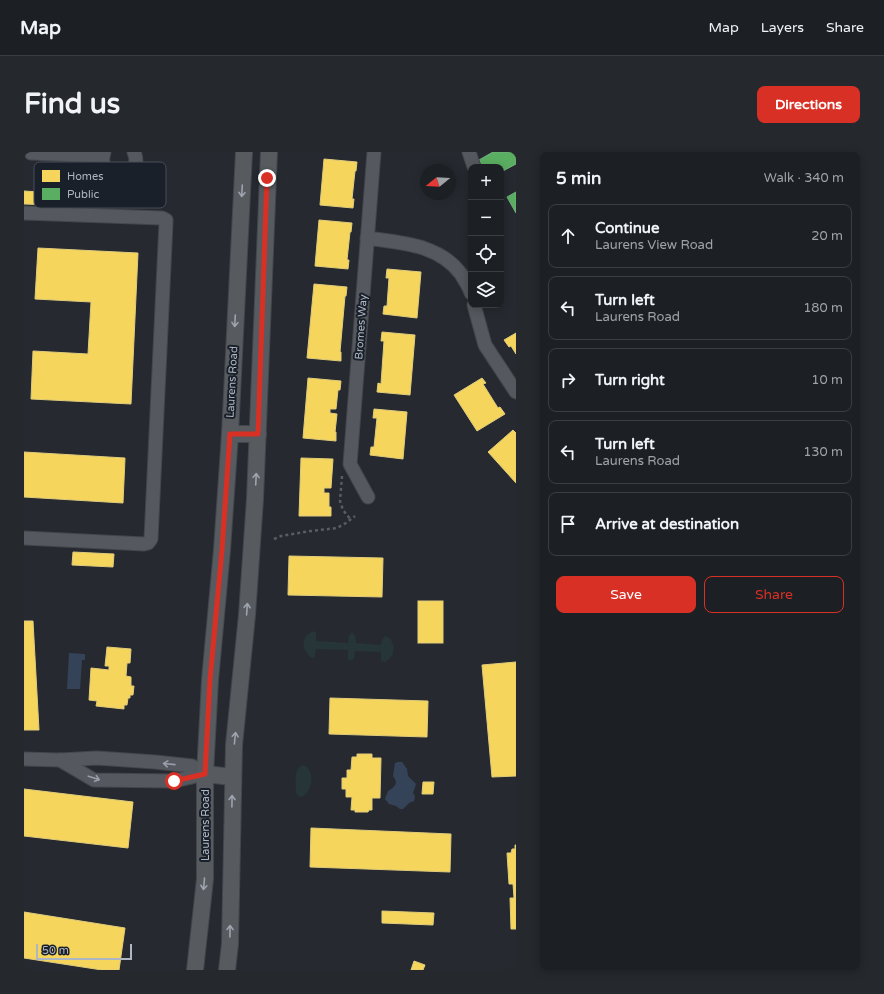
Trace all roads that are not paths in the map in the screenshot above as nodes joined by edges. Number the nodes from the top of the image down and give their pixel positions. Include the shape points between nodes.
1 (31, 152) edge
2 (134, 152) edge
3 (244, 152) edge
4 (269, 152) edge
5 (374, 152) edge
6 (469, 152) edge
7 (103, 154) edge
8 (135, 162) edge
9 (473, 164) edge
10 (24, 213) edge
11 (367, 238) junction
12 (468, 286) edge
13 (475, 308) edge
14 (516, 392) edge
15 (230, 434) junction
16 (258, 434) junction
17 (368, 497) dead end
18 (24, 538) edge
19 (24, 759) edge
20 (60, 760) junction
21 (205, 774) junction
22 (233, 777) junction
23 (195, 970) edge
24 (227, 970) edge

1 - 7 street
2 - 8 street
3 -> 15 main road, Laurens Road
4 - 16 main road
5 - 11 street, Bromes Way
6 - 9 street
10 - 18 street via 162,218 166,223 151,539 144,544
11 - 12 street via 406,243 445,257
11 - 17 street, Bromes Way via 350,464
13 - 14 street via 485,345
15 - 16 main road
15 - 21 main road, Laurens Road
22 -> 16 main road via 247,615
19 - 20 street
21 -> 20 street via 192,766 155,762 97,758
20 -> 21 street via 94,780 174,781
21 - 22 main road
21 -> 23 main road, Laurens Road via 205,879
24 -> 22 main road via 230,944

